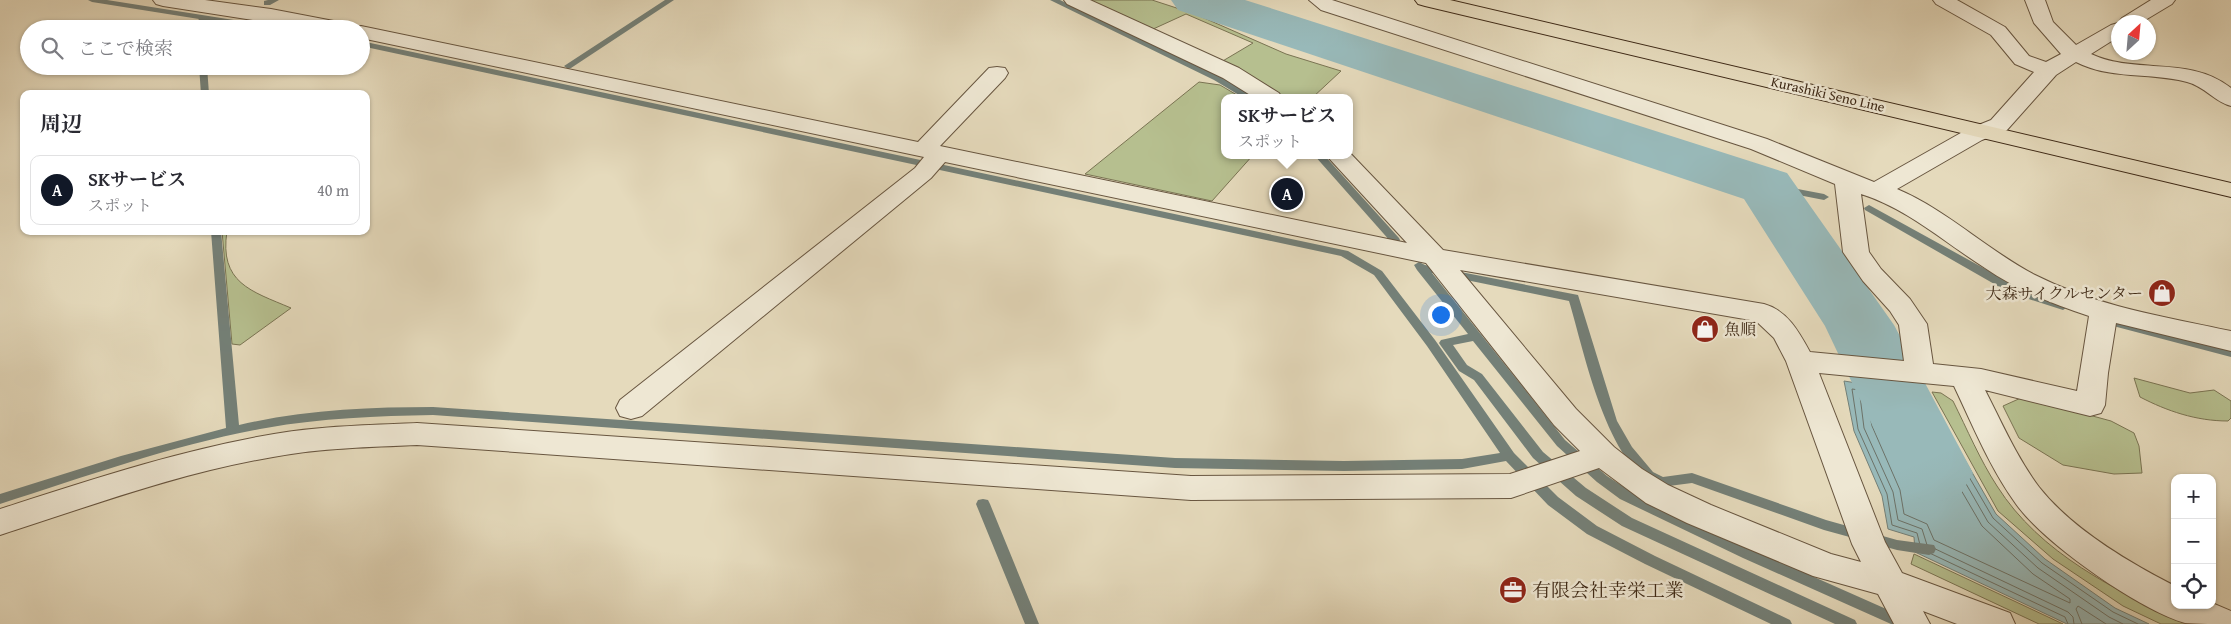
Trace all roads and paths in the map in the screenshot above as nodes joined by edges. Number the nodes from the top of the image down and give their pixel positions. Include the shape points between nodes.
1 (163, 0) edge
2 (300, 0) edge
3 (1074, 0) edge
4 (1319, 0) edge
5 (1425, 0) edge
6 (1943, 0) edge
7 (2036, 0) edge
8 (2166, 0) edge
9 (271, 15) junction
10 (2141, 15) edge
11 (297, 20) edge
12 (2111, 33) edge
13 (370, 34) edge
14 (2075, 54) junction
15 (2048, 70) junction
16 (997, 73) dead end
17 (1264, 94) edge
18 (2231, 99) edge
19 (1985, 132) junction
20 (932, 151) junction
21 (1342, 159) edge
22 (1847, 180) junction
23 (1878, 190) junction
24 (2231, 190) edge
25 (1444, 269) junction
26 (2103, 317) junction
27 (2231, 341) edge
28 (1800, 361) junction
29 (1910, 371) junction
30 (1964, 377) junction
31 (631, 408) dead end
32 (1598, 456) junction
33 (0, 522) edge
34 (2171, 601) edge
35 (1902, 606) edge
36 (2189, 609) edge
37 (1997, 624) edge
38 (2223, 624) edge

1 - 9 street
2 - 9 street
3 - 17 street via 1230,73
4 - 22 street via 1328,6 1759,144
5 - 19 main road, Kurashiki Seno Line
6 - 15 street via 1998,31 2022,60
7 - 14 street via 2041,22
8 - 10 street
9 - 11 street
12 - 14 street
13 - 20 street
14 - 15 street
14 - 18 street via 2110,66 2181,72 2218,87
15 - 19 street via 1999,125
16 - 20 street
19 - 23 street
19 - 24 main road, Kurashiki Seno Line
20 - 25 street
20 - 31 street via 923,173
21 - 25 street
22 - 23 street
22 - 29 street via 1856,252 1913,324
23 - 26 street via 1902,201 2005,270
25 - 28 street via 1764,313 1786,332
25 - 32 street
26 - 27 street
26 - 30 street via 2090,405
28 - 29 street
28 - 35 street via 1864,534
29 - 30 street
30 - 34 street via 1992,435 2028,497 2083,548
32 - 33 street via 1511,486 1191,488 417,434 342,437 274,445 152,472
32 - 35 street via 1657,494 1824,566
35 - 37 street
36 - 38 street

